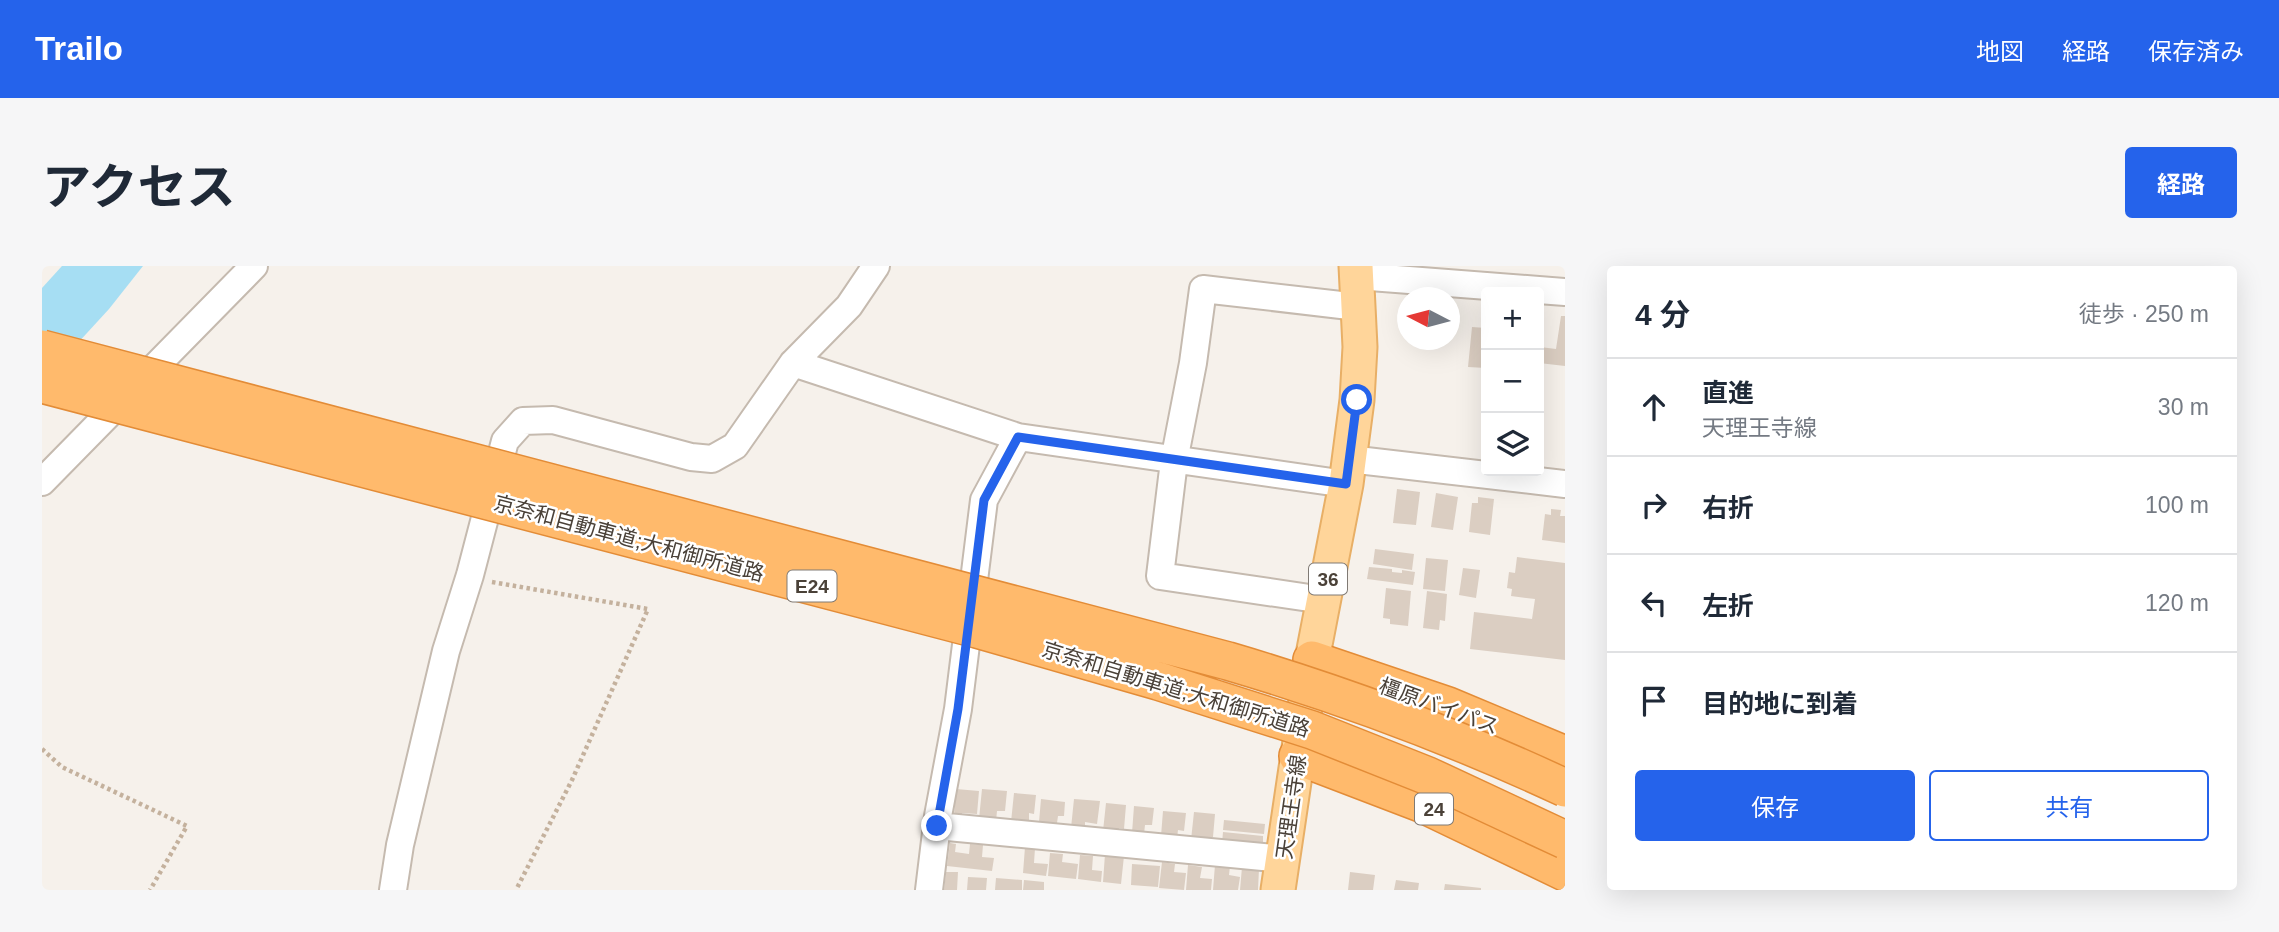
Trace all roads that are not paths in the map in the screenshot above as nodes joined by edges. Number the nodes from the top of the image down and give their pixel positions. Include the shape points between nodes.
1 (254, 266) edge
2 (876, 266) edge
3 (1357, 283) edge
4 (1565, 292) edge
5 (42, 349) edge
6 (793, 363) junction
7 (42, 384) edge
8 (1018, 437) junction
9 (1174, 460) junction
10 (1347, 472) junction
11 (42, 482) edge
12 (1565, 484) edge
13 (1324, 600) junction
14 (1312, 660) junction
15 (1565, 755) edge
16 (1298, 756) junction
17 (1565, 788) edge
18 (937, 826) junction
19 (1565, 840) edge
20 (1565, 872) edge
21 (1281, 874) edge
22 (393, 890) edge
23 (929, 890) edge

1 - 11 street
2 - 6 street via 849,306
3 - 4 street
3 - 9 street via 1203,289
3 - 10 main road, 天理王寺線 / 36 via 1360,346
5 - 17 highway, 京奈和自動車道;大和御所道路 / E24, bridge via 1227,661 1327,692
6 - 8 street
6 - 22 street via 735,446 712,459 553,420 523,421 505,441 446,651
7 - 19 highway, 京奈和自動車道;大和御所道路 / E24, bridge via 977,629 1158,681 1312,730 1428,776
8 - 9 street
8 - 18 street via 984,500 958,709
9 - 10 street
9 - 13 street via 1160,576
10 - 12 street
10 - 13 main road, 天理王寺線 / 36
13 - 14 main road, 天理王寺線 / 36
14 - 15 highway, 橿原バイパス via 1448,706
14 - 16 main road, 天理王寺線 / 36
16 - 20 highway, 24 via 1421,803
16 - 21 main road, 天理王寺線 / 36
18 - 21 street
18 - 23 street

